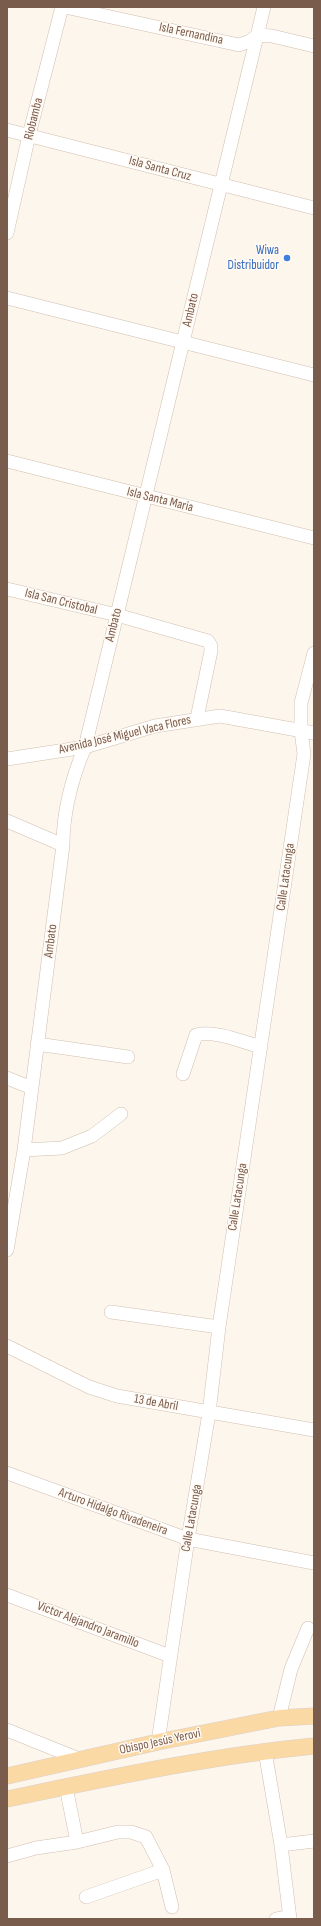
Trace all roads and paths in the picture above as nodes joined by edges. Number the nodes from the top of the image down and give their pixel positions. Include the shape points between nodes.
1 (62, 7) edge
2 (65, 7) edge
3 (264, 7) edge
4 (258, 35) junction
5 (314, 46) edge
6 (7, 130) edge
7 (30, 135) junction
8 (221, 185) junction
9 (314, 208) edge
10 (7, 232) edge
11 (7, 298) edge
12 (184, 341) junction
13 (314, 375) edge
14 (7, 461) edge
15 (146, 497) junction
16 (314, 538) edge
17 (7, 589) edge
18 (116, 615) junction
19 (314, 654) edge
20 (197, 718) junction
21 (308, 732) edge
22 (85, 746) junction
23 (7, 759) edge
24 (7, 822) edge
25 (63, 845) junction
26 (37, 1044) junction
27 (261, 1048) junction
28 (128, 1057) dead end
29 (183, 1074) dead end
30 (7, 1078) edge
31 (32, 1088) junction
32 (121, 1114) dead end
33 (24, 1150) junction
34 (11, 1203) edge
35 (7, 1250) edge
36 (112, 1312) dead end
37 (218, 1327) junction
38 (7, 1346) edge
39 (209, 1413) junction
40 (314, 1430) edge
41 (7, 1473) edge
42 (188, 1539) junction
43 (314, 1563) edge
44 (7, 1595) edge
45 (308, 1628) dead end
46 (170, 1656) junction
47 (314, 1716) edge
48 (279, 1718) junction
49 (7, 1730) edge
50 (158, 1742) junction
51 (314, 1746) edge
52 (264, 1751) junction
53 (79, 1759) junction
54 (7, 1776) edge
55 (66, 1787) junction
56 (7, 1799) edge
57 (314, 1841) edge
58 (77, 1842) junction
59 (281, 1845) junction
60 (7, 1856) edge
61 (163, 1870) junction
62 (86, 1897) dead end
63 (172, 1907) dead end
64 (290, 1918) edge
65 (276, 1919) edge

1 - 7 street, Riobamba
2 - 4 street, Isla Fernandina via 239,45
3 - 4 street, Ambato
4 - 5 street
4 - 8 street, Ambato
6 - 7 street, Isla Santa Cruz
7 - 8 street, Isla Santa Cruz
7 - 10 street, Riobamba
8 - 9 street, Isla Santa Cruz
8 - 12 street, Ambato
11 - 12 street
12 - 13 street
12 - 15 street, Ambato
14 - 15 street, Isla Santa Maria
15 - 16 street, Isla Santa Maria
15 - 18 street, Ambato
17 - 18 street, Isla San Cristobal
18 - 20 street, Isla San Cristobal via 208,641 212,651
18 - 22 street, Ambato
19 - 21 street, Calle Latacunga via 302,703
20 - 21 street, Avenida José Miguel Vaca Flores via 220,716
20 - 22 street, Avenida José Miguel Vaca Flores via 155,726
21 - 27 street, Calle Latacunga
22 - 23 street, Avenida José Miguel Vaca Flores
22 - 25 street, Ambato via 74,772 64,817
24 - 25 street
25 - 26 street, Ambato
26 - 28 street
26 - 31 street, Ambato
27 - 29 street via 202,1033 196,1035
27 - 37 street, Calle Latacunga
30 - 31 street
31 - 33 street, Ambato
32 - 33 street via 92,1136 62,1148
33 - 34 street, Ambato
34 - 35 street, Ambato
36 - 37 street
37 - 39 street, Calle Latacunga
38 - 39 street, 13 de Abril via 88,1387 117,1396
39 - 40 street, 13 de Abril
39 - 42 street, Calle Latacunga
41 - 42 street, Arturo Hidalgo Rivadeneira
42 - 43 street, Arturo Hidalgo Rivadeneira
42 - 46 street, Calle Latacunga
44 - 46 street, Victor Alejandro Jaramillo
45 - 48 street via 291,1669
46 - 50 street, Calle Latacunga
47 - 48 main road, Obispo Jesús Yerovi
48 - 50 main road, Obispo Jesús Yerovi
49 - 53 street
50 - 53 main road, Obispo Jesús Yerovi
51 - 52 main road, Obispo Jesús Yerovi
52 - 55 main road, Obispo Jesús Yerovi via 158,1768
52 - 59 street
53 - 54 main road, Obispo Jesús Yerovi
55 - 56 main road, Obispo Jesús Yerovi
55 - 58 street
57 - 59 street
58 - 60 street via 36,1848
58 - 61 street via 118,1832 131,1832 146,1837
59 - 64 street
61 - 62 street
61 - 63 street
64 - 65 street

